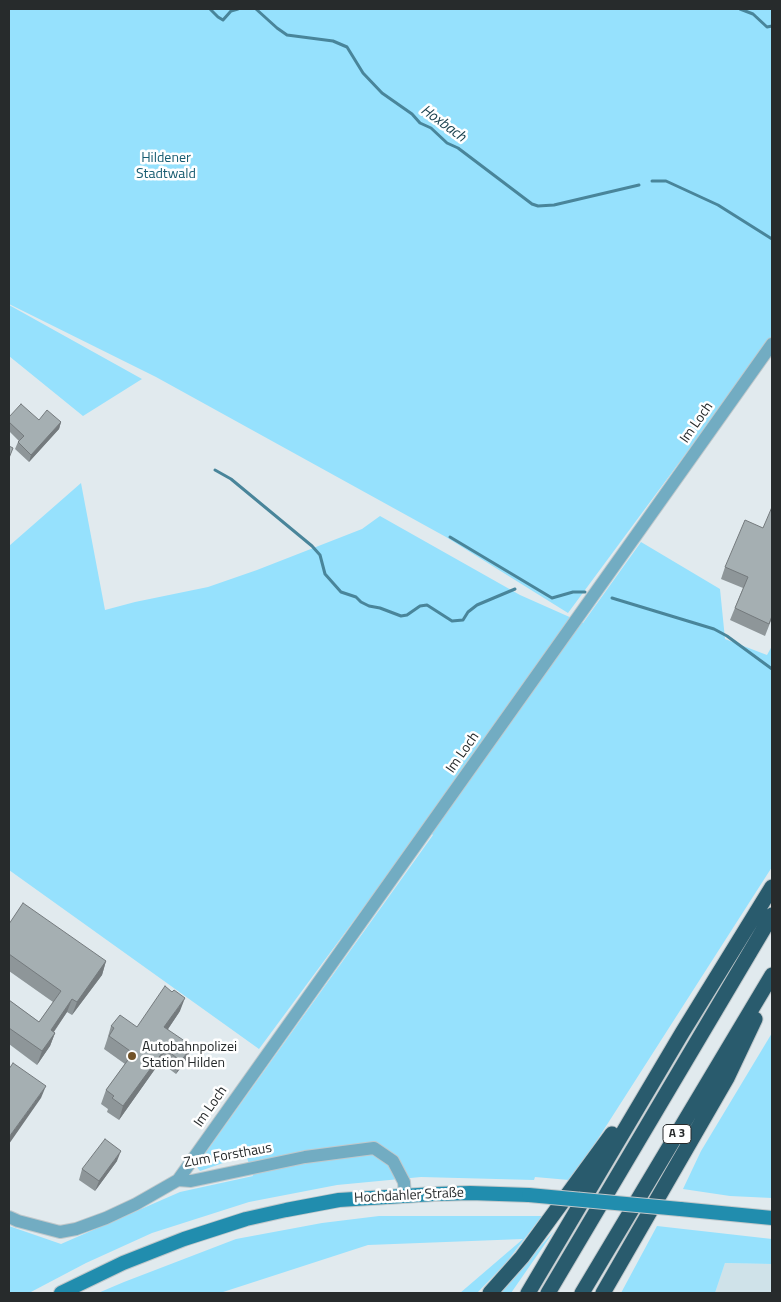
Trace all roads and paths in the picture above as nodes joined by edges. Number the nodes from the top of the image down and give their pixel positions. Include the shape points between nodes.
1 (772, 344) edge
2 (772, 887) edge
3 (772, 916) edge
4 (772, 975) edge
5 (772, 983) edge
6 (682, 1033) junction
7 (178, 1180) junction
8 (405, 1196) junction
9 (9, 1217) edge
10 (772, 1218) edge
11 (62, 1293) edge
12 (490, 1293) edge
13 (528, 1293) edge
14 (548, 1293) edge
15 (582, 1293) edge
16 (603, 1293) edge

1 - 7 street, Im Loch
2 - 6 highway
3 - 14 highway, A 3
4 - 15 highway, A 3
5 - 16 highway via 727,1078
6 - 12 highway via 522,1257
6 - 13 highway
7 - 8 street, Zum Forsthaus via 191,1181 305,1157 374,1148 393,1161 404,1182
7 - 9 street, Zum Forsthaus via 136,1204 76,1229 60,1232
8 - 10 main road, Hochdahler Straße, bridge via 529,1195
8 - 11 main road, Hochdahler Straße via 339,1200 246,1220 184,1239 123,1263

